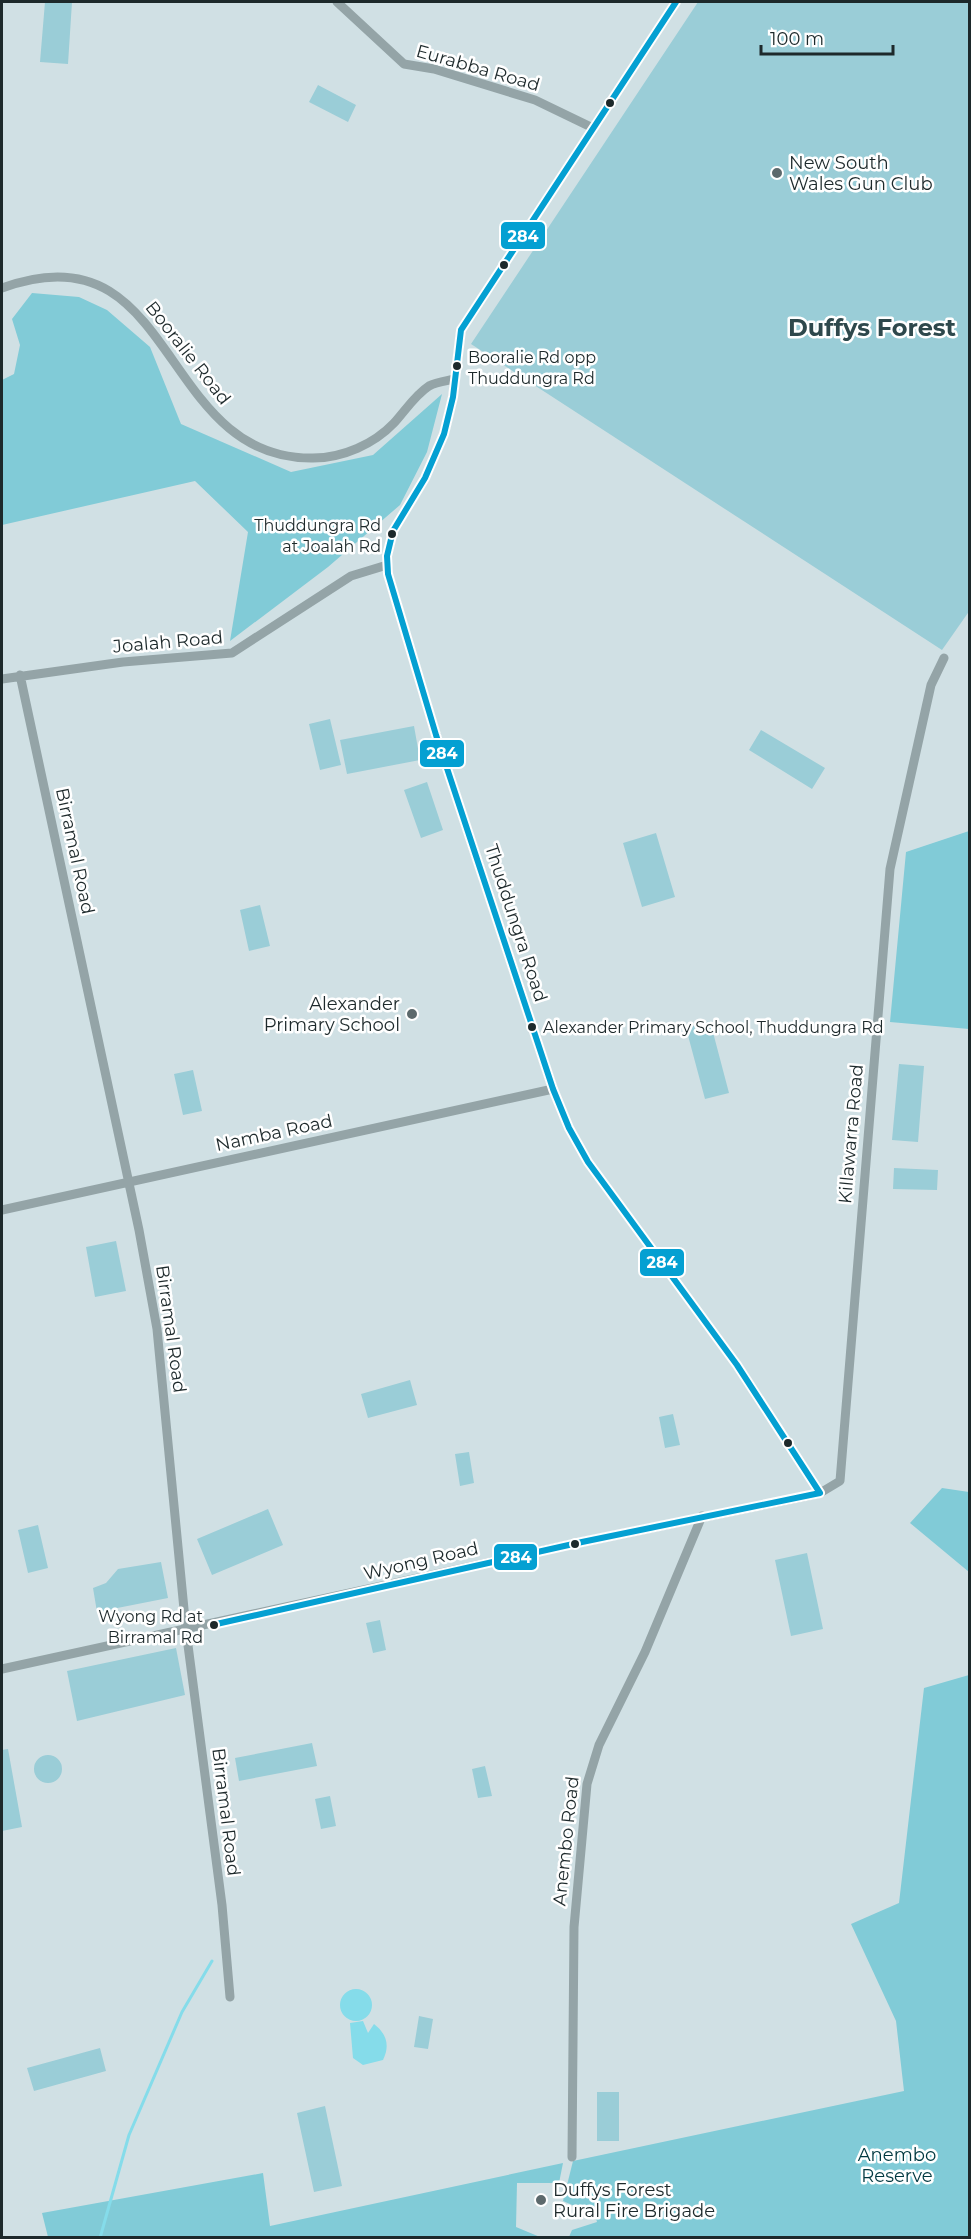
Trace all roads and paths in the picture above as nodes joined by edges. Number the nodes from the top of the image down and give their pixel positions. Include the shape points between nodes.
1 (337, 2) edge
2 (676, 2) edge
3 (593, 128) junction
4 (2, 288) edge
5 (455, 379) junction
6 (387, 565) junction
7 (944, 658) dead end
8 (21, 675) junction
9 (2, 679) edge
10 (553, 1089) junction
11 (128, 1182) junction
12 (2, 1210) edge
13 (841, 1476) joint
14 (819, 1493) junction
15 (702, 1516) junction
16 (186, 1630) junction
17 (2, 1669) edge
18 (230, 1997) dead end
19 (572, 2157) dead end

1 - 3 street, Eurabba Road via 404,64 434,69 535,100
2 - 3 street
3 - 5 street via 466,320 457,343
4 - 5 street, Booralie Road via 43,277 71,277 105,288 132,308 227,428 244,441 275,454 331,457 360,448 385,431 429,386
5 - 6 street, Thuddungra Road via 442,441 393,531
6 - 8 street, Joalah Road via 351,576 232,653
6 - 10 street, Thuddungra Road via 403,630
7 - 13 street, Killawarra Road via 932,685 890,869
8 - 9 street, Joalah Road
8 - 11 street, Birramal Road
10 - 11 street, Namba Road
10 - 14 street, Thuddungra Road via 588,1162 736,1365
11 - 12 street, Namba Road
11 - 16 street, Birramal Road via 157,1329
13 - 14 street, Wyong Road via 835,1485
14 - 15 street, Wyong Road
15 - 16 street, Wyong Road
15 - 19 street, Anembo Road via 658,1625 599,1745 587,1784 574,1927
16 - 17 street, Wyong Road
16 - 18 street, Birramal Road via 222,1905

